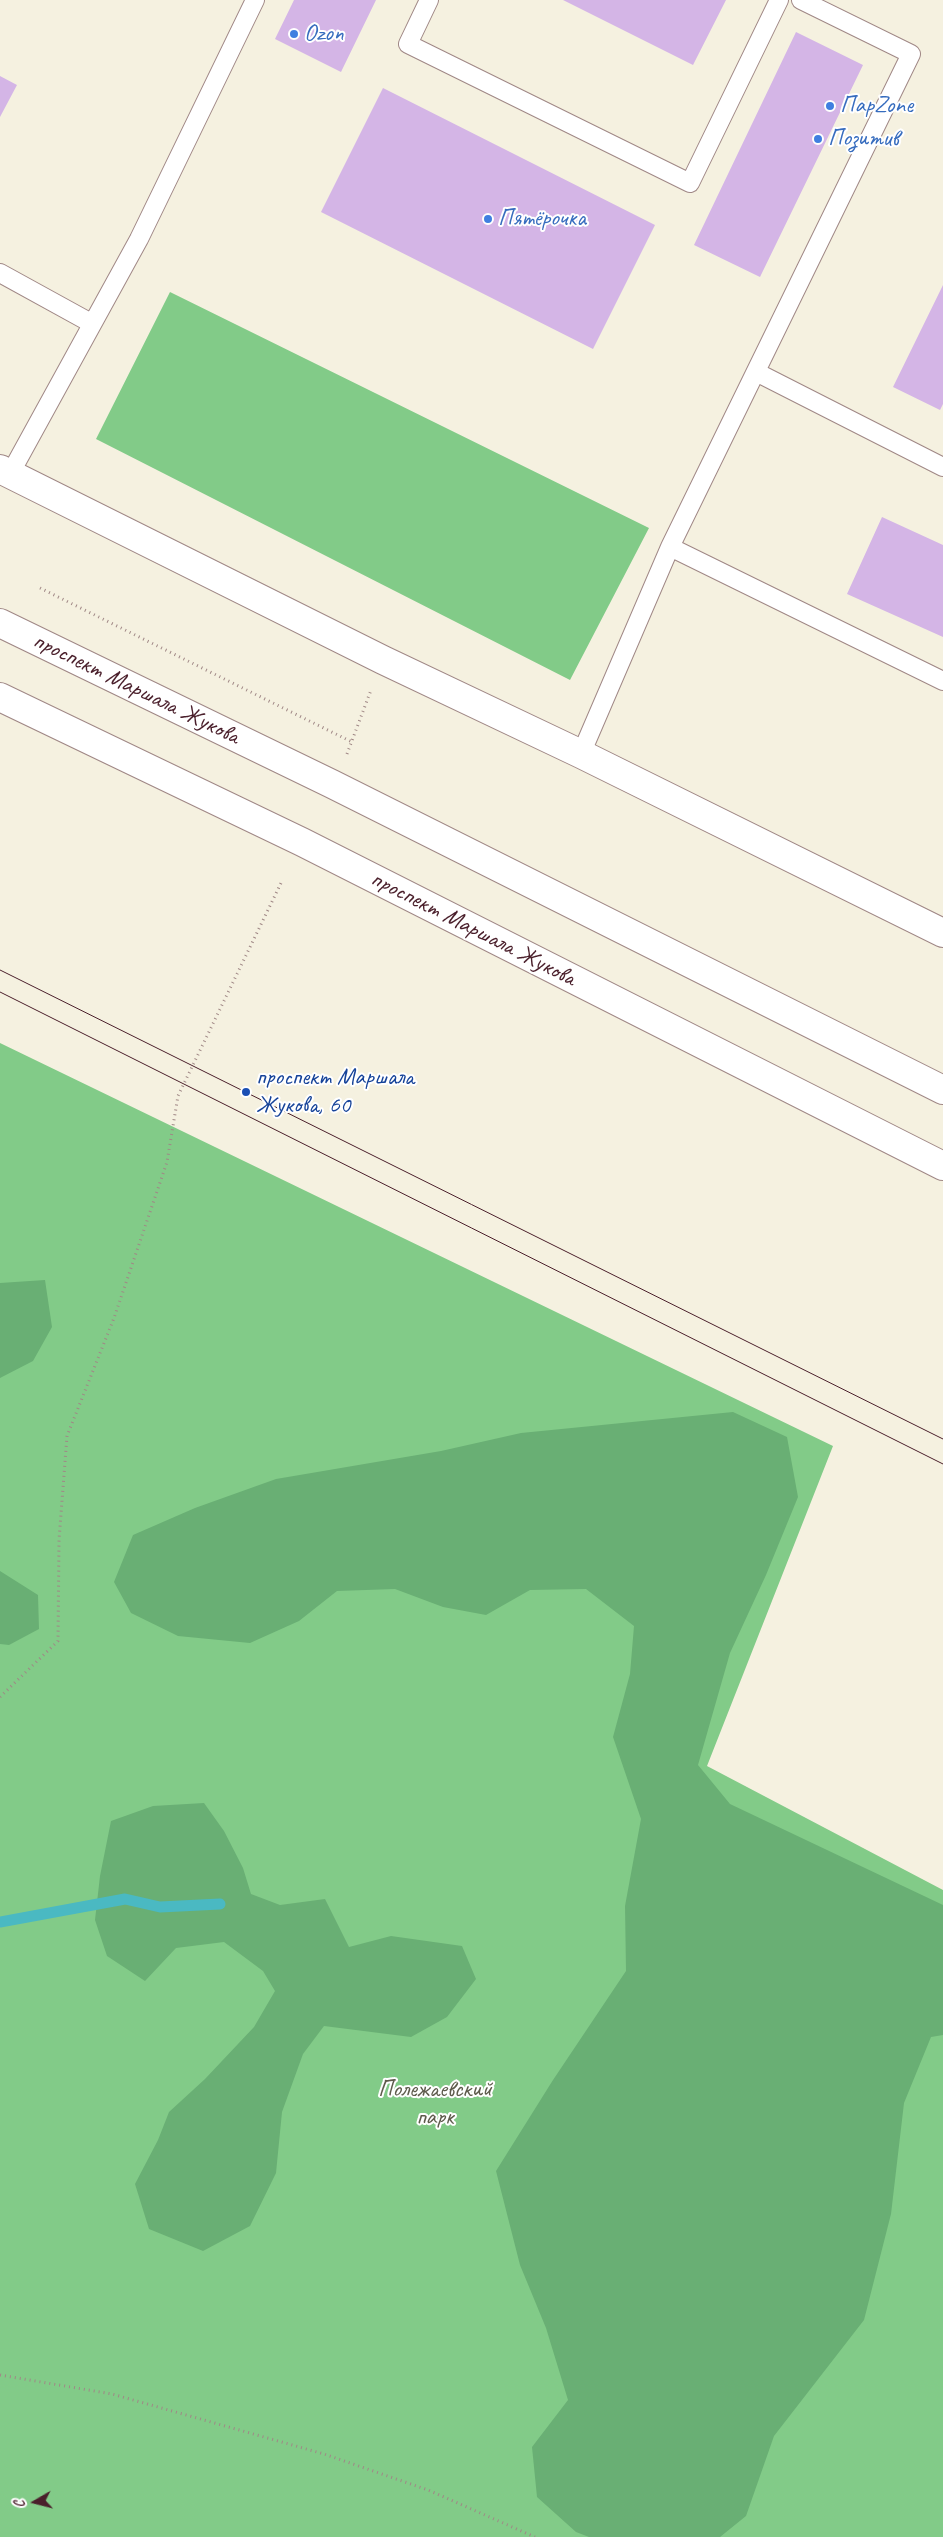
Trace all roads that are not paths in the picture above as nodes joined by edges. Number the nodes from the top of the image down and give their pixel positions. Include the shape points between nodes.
1 (255, 0) edge
2 (429, 0) edge
3 (779, 0) edge
4 (801, 0) edge
5 (0, 273) edge
6 (91, 323) junction
7 (756, 372) junction
8 (943, 467) edge
9 (5, 471) edge
10 (670, 547) junction
11 (0, 623) edge
12 (943, 681) edge
13 (0, 697) edge
14 (581, 754) junction
15 (943, 933) edge
16 (943, 1090) edge
17 (943, 1166) edge

1 - 6 lane via 139,239
2 - 3 lane via 408,44 690,183
4 - 7 lane via 911,54
5 - 6 lane
6 - 9 lane
7 - 8 lane
7 - 10 lane
9 - 14 main road via 383,660
10 - 12 lane
10 - 14 lane
11 - 16 main road, проспект Маршала Жукова via 332,784
13 - 17 main road, проспект Маршала Жукова via 302,842
14 - 15 main road

